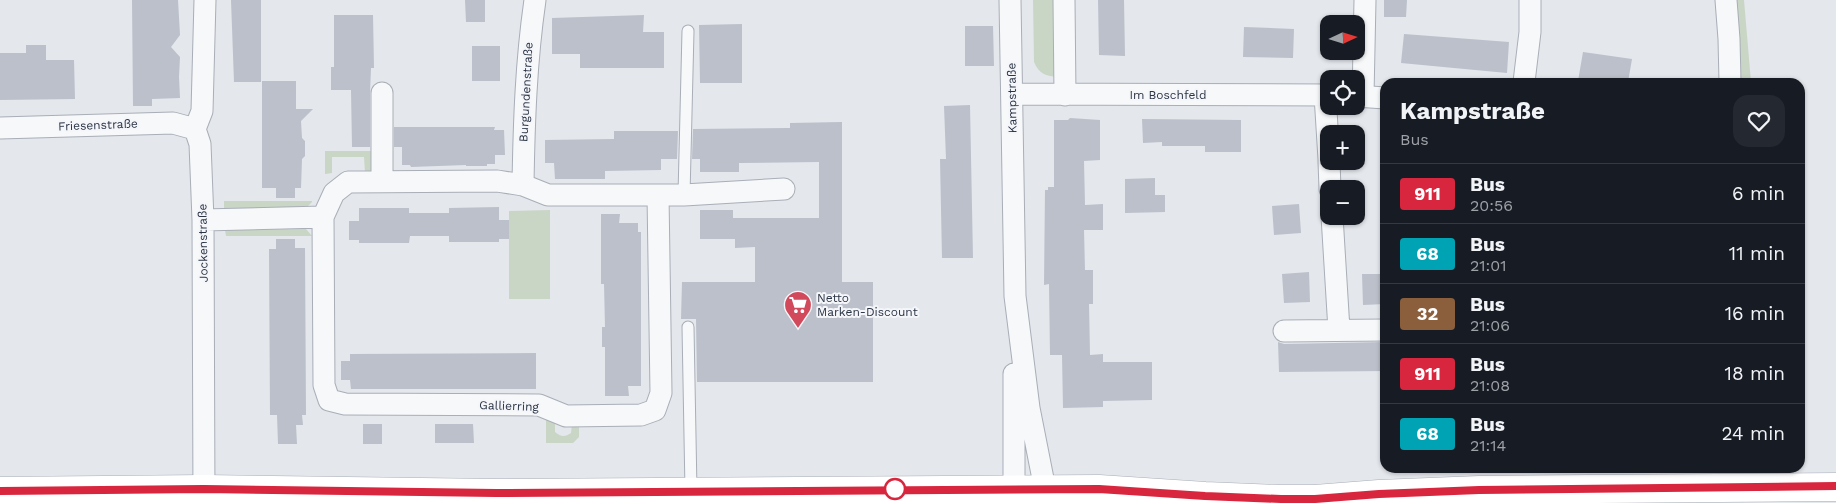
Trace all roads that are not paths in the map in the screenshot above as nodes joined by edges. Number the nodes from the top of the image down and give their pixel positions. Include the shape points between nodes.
1 (205, 0) edge
2 (535, 0) edge
3 (1010, 0) edge
4 (1064, 0) edge
5 (1365, 0) edge
6 (1530, 0) edge
7 (1726, 0) edge
8 (688, 31) dead end
9 (1361, 70) edge
10 (1524, 78) edge
11 (1730, 78) edge
12 (382, 94) dead end
13 (1012, 94) junction
14 (1064, 95) junction
15 (1320, 95) edge
16 (1365, 96) edge
17 (1380, 98) edge
18 (0, 128) edge
19 (195, 129) junction
20 (382, 182) junction
21 (523, 185) junction
22 (784, 189) dead end
23 (658, 195) junction
24 (684, 195) junction
25 (323, 217) junction
26 (204, 220) junction
27 (1333, 225) edge
28 (1016, 316) junction
29 (688, 327) dead end
30 (1339, 330) junction
31 (1380, 330) edge
32 (1284, 331) dead end
33 (1836, 486) edge
34 (0, 491) edge
35 (691, 491) junction
36 (1027, 492) edge
37 (204, 496) edge
38 (1480, 496) edge

1 - 19 street, Jockenstraße via 202,111
2 - 21 street, Burgundenstraße via 529,38
3 - 13 street, Kampstraße
4 - 14 street
5 - 9 street
6 - 10 street
7 - 11 street
8 - 24 lane
12 - 20 street
13 - 14 street, Im Boschfeld
13 - 28 street, Kampstraße
14 - 15 street, Im Boschfeld
16 - 17 street
18 - 19 street, Friesenstraße via 173,122
19 - 26 street, Jockenstraße via 200,144
20 - 21 street, Gallierring via 497,181
20 - 25 street, Gallierring via 348,182 334,193
21 - 23 street, Gallierring via 548,195
22 - 24 street, Gallierring
23 - 24 street, Gallierring
23 - 25 street, Gallierring via 661,393 655,410 641,415 566,416 539,405 345,404 329,400 324,385
25 - 26 street
26 - 37 street, Jockenstraße
27 - 30 street
28 - 36 street, Kampstraße via 1014,376
28 - 36 street, Kampstraße via 1029,408
29 - 35 lane
30 - 31 street
30 - 32 street
33 - 38 main road
34 - 37 main road
35 - 36 main road
35 - 37 main road
36 - 38 main road via 1099,489 1281,499 1379,494

